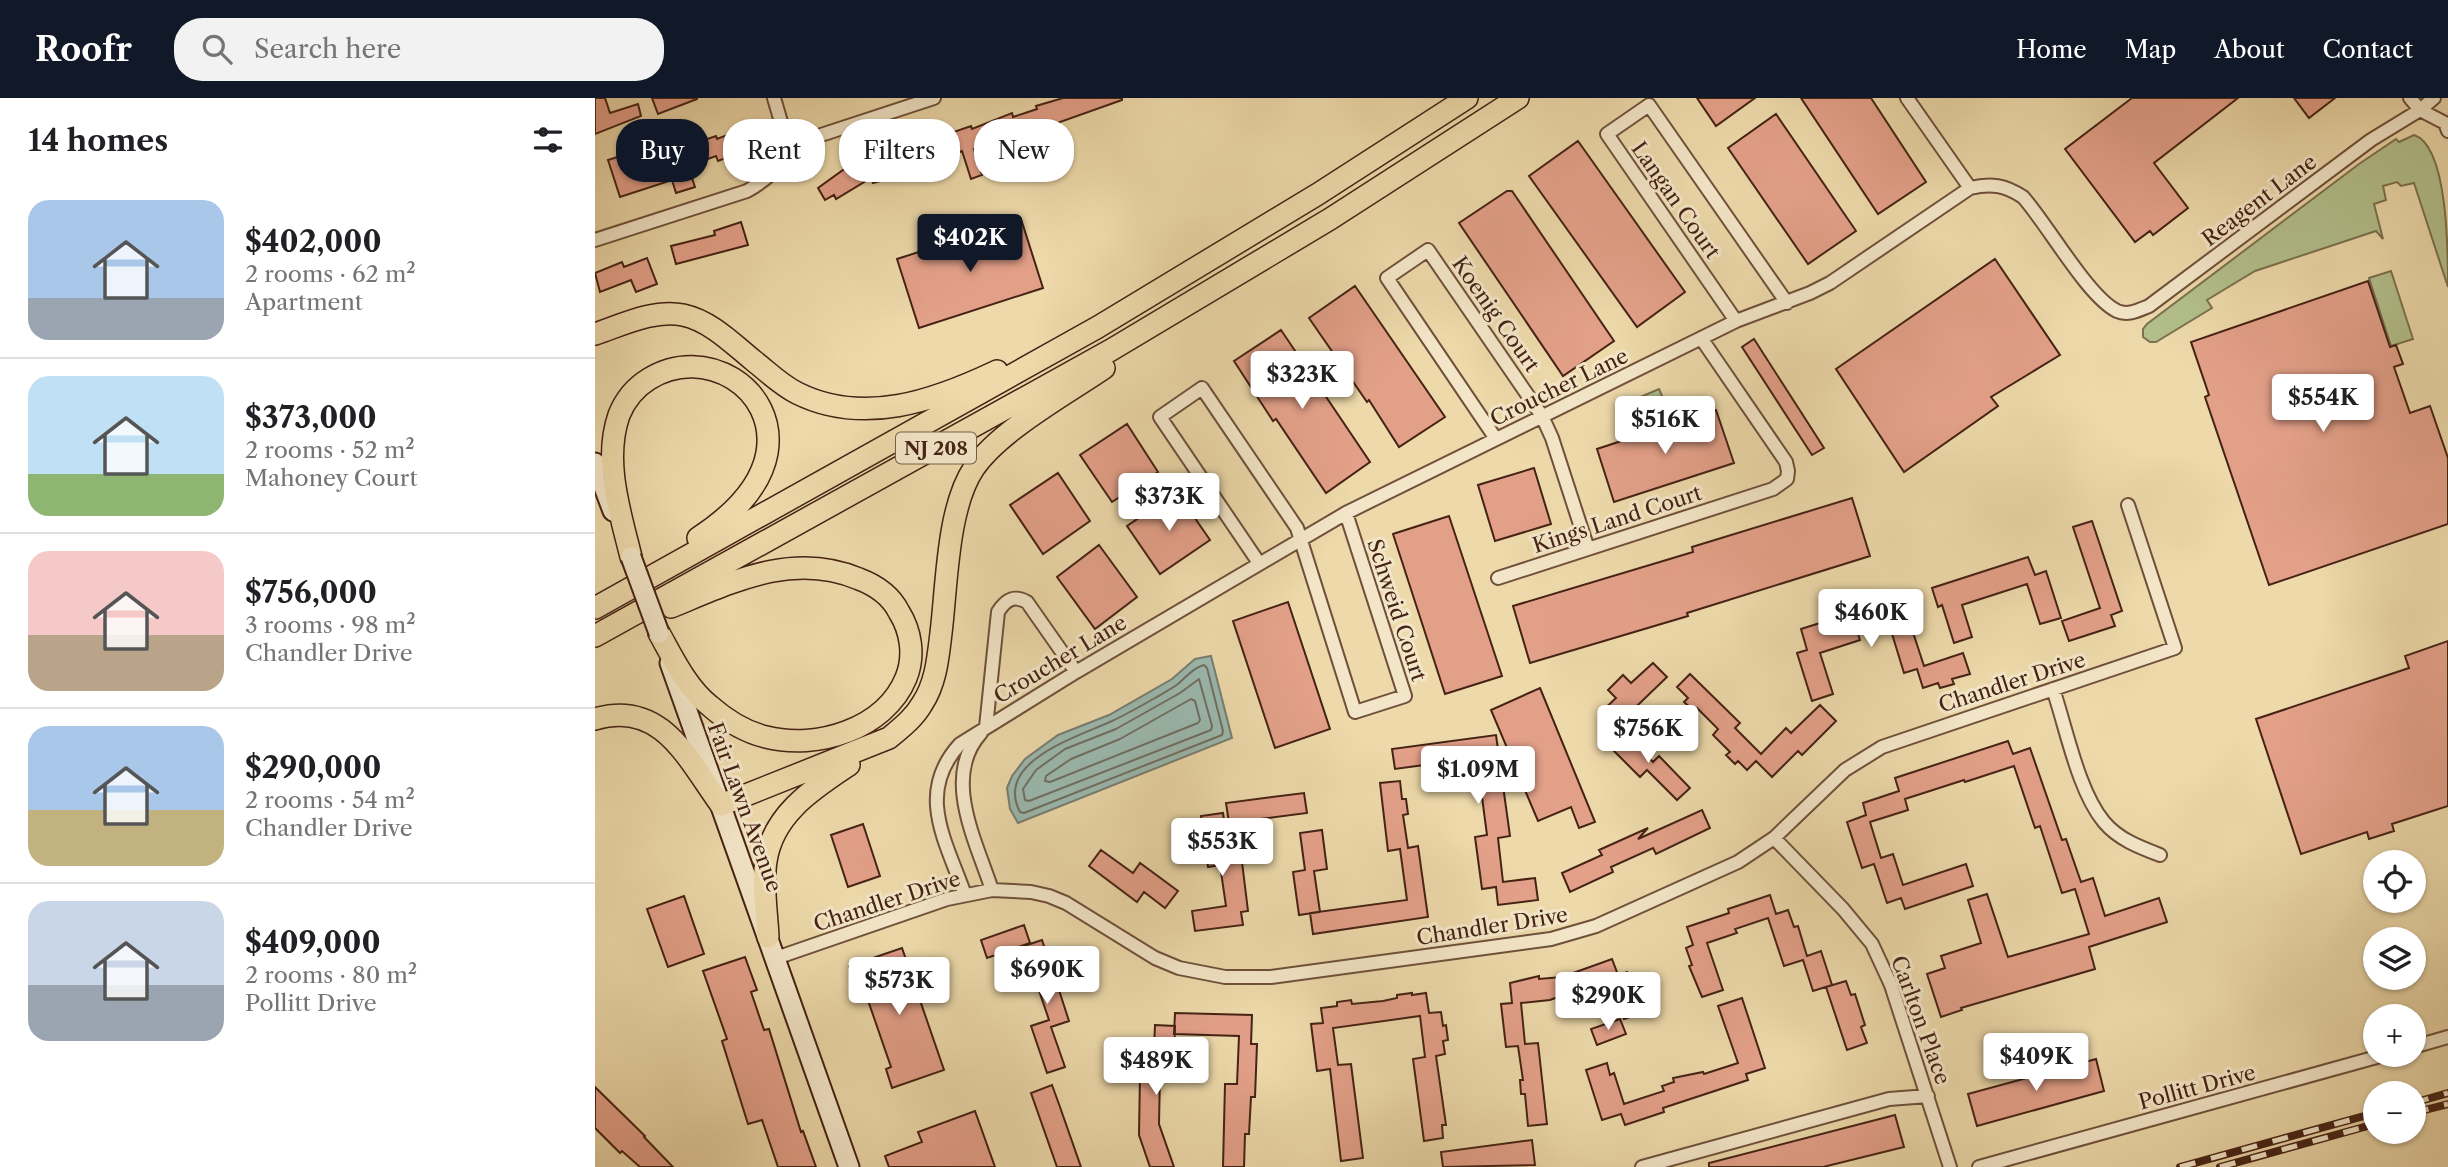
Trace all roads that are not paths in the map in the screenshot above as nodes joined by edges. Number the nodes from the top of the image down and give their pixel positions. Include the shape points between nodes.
1 (774, 98) edge
2 (933, 98) edge
3 (1467, 98) edge
4 (1518, 98) edge
5 (1907, 98) edge
6 (2410, 98) edge
7 (2434, 98) edge
8 (2420, 110) junction
9 (780, 119) edge
10 (2448, 131) edge
11 (825, 134) edge
12 (763, 182) edge
13 (1969, 188) junction
14 (595, 240) edge
15 (1273, 253) junction
16 (1787, 303) junction
17 (1125, 311) junction
18 (1736, 321) junction
19 (595, 334) edge
20 (1701, 338) junction
21 (1542, 416) junction
22 (1496, 439) junction
23 (595, 463) edge
24 (2128, 505) dead end
25 (1346, 513) junction
26 (1300, 538) junction
27 (1588, 549) junction
28 (631, 557) junction
29 (1259, 563) junction
30 (1498, 578) dead end
31 (595, 606) edge
32 (659, 633) junction
33 (595, 638) edge
34 (1076, 672) junction
35 (2053, 689) junction
36 (595, 719) edge
37 (986, 727) junction
38 (889, 738) junction
39 (720, 805) junction
40 (1774, 838) junction
41 (2160, 855) dead end
42 (992, 890) junction
43 (965, 895) junction
44 (768, 937) junction
45 (776, 958) junction
46 (2448, 1037) edge
47 (2426, 1043) edge
48 (2363, 1061) edge
49 (1928, 1096) junction
50 (849, 1167) edge
51 (1641, 1167) edge
52 (1951, 1167) edge
53 (1979, 1167) edge

1 - 9 street
2 - 11 street
3 - 17 highway, NJ 208
4 - 15 highway, NJ 208
5 - 13 street
6 - 8 street
7 - 8 street
8 - 10 street via 2445,123
8 - 13 street, Reagent Lane via 2371,140 2149,306 2128,314 2118,312 2096,294 2023,197 1999,186
12 - 14 street
13 - 16 street, Croucher Lane via 1830,283
15 - 33 highway, NJ 208 via 1055,382
15 - 38 highway via 1005,436 975,466 965,483 953,527 932,685 907,724
16 - 18 street, Croucher Lane
16 - 18 street, Langan Court via 1649,105 1607,134
17 - 19 highway via 955,390 906,405 865,409 828,405 794,391 716,331 684,315 646,317
17 - 31 highway, NJ 208
18 - 20 street, Croucher Lane
20 - 21 street, Croucher Lane
20 - 27 street, Kings Land Court via 1786,462 1787,479 1773,489
21 - 22 street, Croucher Lane
21 - 22 street, Koenig Court via 1428,250 1387,278
21 - 27 street, Koenig Court
22 - 25 street, Croucher Lane
23 - 28 main road, Fair Lawn Avenue
24 - 35 street, Chandler Drive via 2175,648
25 - 26 street, Croucher Lane
25 - 26 street, Schweid Court via 1405,696 1355,712
26 - 29 street, Croucher Lane
26 - 29 street via 1292,519 1202,388 1160,417
27 - 30 street, Kings Land Court
28 - 31 highway via 613,460 619,415 628,398 656,374 690,365 726,374 754,397 763,415 767,454 756,481 724,520
28 - 32 main road, Fair Lawn Avenue, bridge
29 - 34 street, Croucher Lane
32 - 33 highway via 692,687 709,705 748,731 792,740 834,735 873,718 899,692 911,657 906,622 885,594 869,582 826,569 759,572
32 - 39 main road, Fair Lawn Avenue
34 - 37 street, Croucher Lane
34 - 37 street via 1027,602 1019,598 1003,603 998,612
35 - 40 street, Chandler Drive via 1882,747 1845,770
35 - 41 street via 2093,808 2121,837
36 - 39 highway via 635,715 661,727
37 - 42 street, Croucher Lane via 970,751 962,782 967,817
37 - 43 street, Croucher Lane via 949,755 936,785 939,819
38 - 39 highway
38 - 44 highway via 811,790 782,820 766,861
39 - 44 main road, Fair Lawn Avenue
40 - 42 street, Chandler Drive via 1720,871 1581,932 1247,978 1179,968 1133,946 1066,903 1031,892
40 - 49 street, Carlton Place via 1872,944 1891,985
42 - 43 street, Chandler Drive
43 - 45 street, Chandler Drive
44 - 45 main road, Fair Lawn Avenue
45 - 50 main road, Fair Lawn Avenue
46 - 47 street
48 - 53 street, Pollitt Drive
49 - 51 street via 1889,1099
49 - 52 street, Carlton Place

